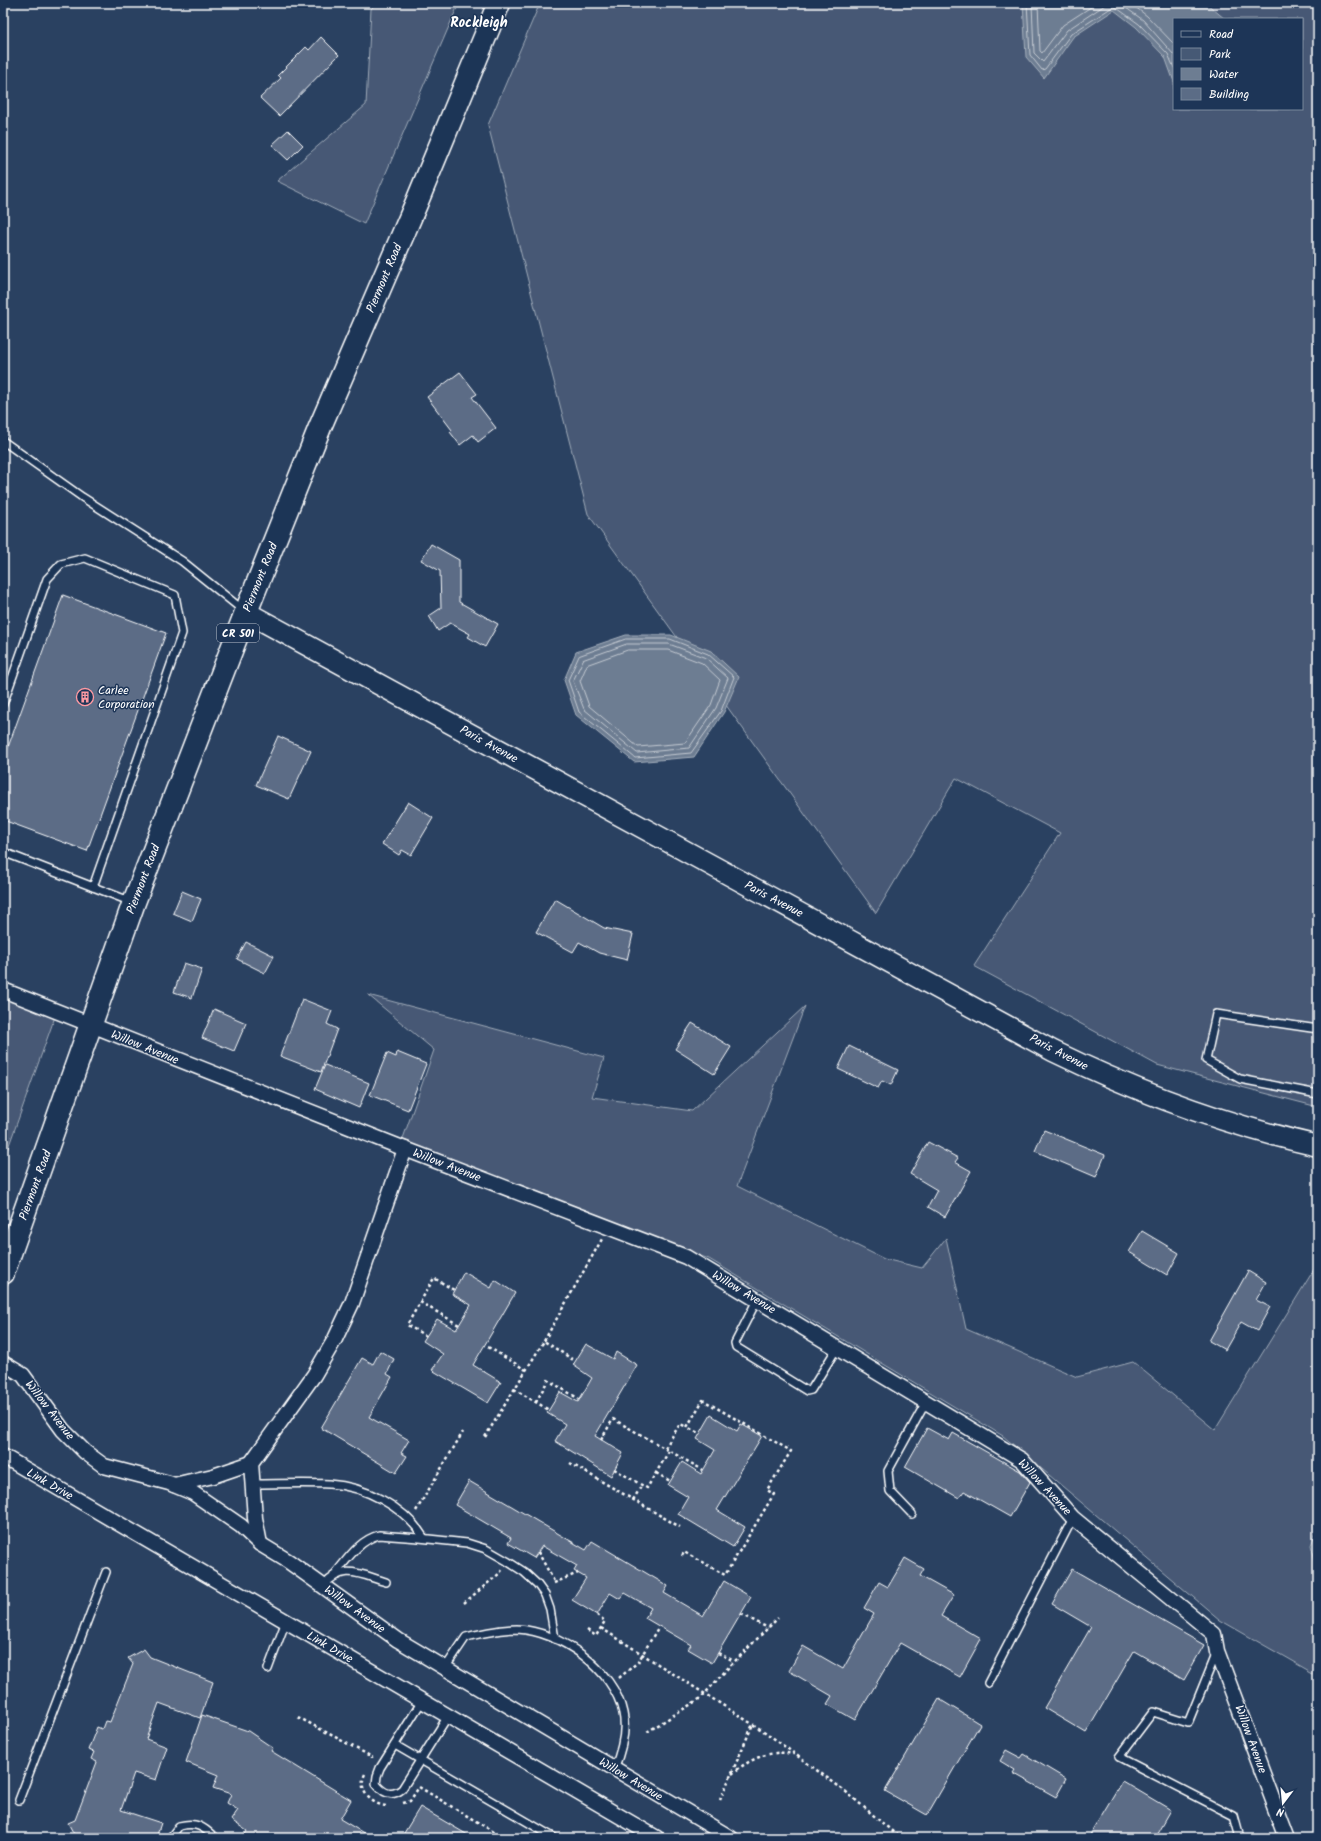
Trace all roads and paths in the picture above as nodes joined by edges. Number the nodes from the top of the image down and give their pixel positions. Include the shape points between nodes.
1 (499, 3) edge
2 (3, 441) edge
3 (246, 612) junction
4 (3, 704) edge
5 (3, 852) edge
6 (93, 886) junction
7 (134, 902) junction
8 (3, 990) edge
9 (90, 1025) junction
10 (1318, 1029) edge
11 (1318, 1094) edge
12 (1318, 1146) edge
13 (405, 1149) junction
14 (609, 1228) junction
15 (3, 1273) edge
16 (454, 1290) dead end
17 (758, 1300) junction
18 (420, 1302) junction
19 (459, 1325) dead end
20 (426, 1336) dead end
21 (544, 1341) junction
22 (488, 1347) dead end
23 (837, 1348) junction
24 (575, 1361) dead end
25 (3, 1363) edge
26 (526, 1370) junction
27 (514, 1389) junction
28 (579, 1399) dead end
29 (536, 1402) junction
30 (926, 1402) junction
31 (549, 1410) dead end
32 (687, 1427) junction
33 (463, 1432) dead end
34 (700, 1434) dead end
35 (485, 1437) dead end
36 (601, 1440) dead end
37 (664, 1448) junction
38 (669, 1451) junction
39 (3, 1456) edge
40 (251, 1463) junction
41 (570, 1463) dead end
42 (614, 1469) dead end
43 (703, 1470) dead end
44 (656, 1473) junction
45 (670, 1481) dead end
46 (252, 1484) junction
47 (174, 1485) junction
48 (642, 1485) junction
49 (633, 1500) junction
50 (912, 1514) dead end
51 (1073, 1518) junction
52 (411, 1520) junction
53 (680, 1527) dead end
54 (424, 1538) junction
55 (260, 1544) junction
56 (538, 1552) dead end
57 (682, 1556) dead end
58 (507, 1561) junction
59 (106, 1572) dead end
60 (578, 1573) dead end
61 (334, 1575) junction
62 (386, 1582) dead end
63 (322, 1586) junction
64 (464, 1603) dead end
65 (741, 1614) dead end
66 (597, 1615) dead end
67 (778, 1618) dead end
68 (286, 1621) junction
69 (659, 1626) dead end
70 (601, 1628) junction
71 (768, 1628) junction
72 (587, 1630) dead end
73 (555, 1639) junction
74 (1218, 1651) junction
75 (718, 1653) dead end
76 (644, 1655) junction
77 (734, 1661) junction
78 (445, 1668) junction
79 (268, 1669) dead end
80 (619, 1678) dead end
81 (988, 1683) dead end
82 (705, 1694) junction
83 (422, 1701) junction
84 (448, 1716) junction
85 (753, 1724) junction
86 (647, 1732) dead end
87 (395, 1745) junction
88 (796, 1754) junction
89 (421, 1759) junction
90 (614, 1769) junction
91 (731, 1775) junction
92 (19, 1800) dead end
93 (720, 1800) dead end
94 (170, 1838) edge
95 (215, 1838) edge
96 (555, 1838) edge
97 (657, 1838) edge
98 (731, 1838) edge
99 (900, 1838) edge
100 (1240, 1838) edge
101 (1287, 1838) edge

1 - 3 main road, Piermont Road / CR 501 via 320,427
2 - 3 lane via 82,497 182,561
3 - 7 main road, Piermont Road / CR 501
3 - 12 street, Paris Avenue via 1053,1051 1092,1070 1214,1118
4 - 6 lane via 47,579 61,564 85,558 175,595 182,633
5 - 6 lane
6 - 7 lane
7 - 9 main road, Piermont Road / CR 501
8 - 9 street, Willow Avenue
9 - 13 street, Willow Avenue
9 - 15 main road, Piermont Road / CR 501
10 - 11 lane via 1216,1014 1206,1060 1240,1079
13 - 14 street, Willow Avenue
13 - 40 street via 352,1303 335,1339 314,1376
14 - 17 street, Willow Avenue via 686,1257
14 - 21 path
16 - 18 path via 434,1278
17 - 23 street, Willow Avenue
17 - 23 lane via 734,1343 736,1347 807,1391 811,1390
18 - 19 path
18 - 20 path via 407,1325
21 - 24 path
21 - 26 path
22 - 26 path
23 - 30 street, Willow Avenue
25 - 47 street, Willow Avenue via 23,1375 63,1430 85,1452 104,1466
26 - 27 path
27 - 29 path
27 - 35 path
28 - 29 path via 548,1380
29 - 31 path
30 - 50 lane via 888,1472 890,1491
30 - 51 street, Willow Avenue via 1022,1460
32 - 34 path
32 - 37 path via 680,1424
32 - 57 path via 703,1400 791,1451 768,1490 774,1494 725,1575 684,1552
33 - 52 path
36 - 37 path via 613,1419
37 - 38 path
38 - 43 path
38 - 44 path
39 - 68 street, Link Drive
40 - 46 street
40 - 47 street via 213,1476
41 - 49 path
42 - 48 path
44 - 45 path
44 - 48 path via 647,1488
46 - 52 lane via 330,1484 351,1488 387,1503
46 - 55 street
47 - 55 street, Willow Avenue via 208,1502 241,1526
48 - 49 path
49 - 53 path
51 - 74 street, Willow Avenue via 1214,1634
51 - 81 lane
52 - 54 lane
54 - 58 lane via 467,1543 486,1549
54 - 61 lane via 390,1535 370,1537
55 - 63 street, Willow Avenue
56 - 60 path via 554,1583
58 - 64 path via 500,1573
58 - 73 lane via 524,1572 545,1595
59 - 92 lane
61 - 62 lane via 342,1571
61 - 63 lane
63 - 78 street, Willow Avenue via 398,1640
65 - 71 path
66 - 70 path via 605,1621
67 - 71 path
68 - 79 lane
68 - 83 street, Link Drive
69 - 76 path
70 - 72 path via 596,1636
70 - 76 path
71 - 77 path
73 - 78 lane via 545,1634 518,1629 496,1630 466,1637
73 - 90 lane via 586,1658 617,1694 623,1713 624,1735
74 - 100 lane via 1188,1723 1153,1712 1119,1757 1234,1816
74 - 101 street, Willow Avenue
75 - 77 path
76 - 80 path
76 - 82 path
77 - 82 path
78 - 90 street, Willow Avenue
82 - 85 path
82 - 86 path
83 - 84 street, Link Drive
83 - 87 lane
84 - 89 lane
84 - 97 street, Link Drive
85 - 88 path
85 - 91 path
87 - 89 lane
87 - 89 lane via 377,1776 376,1784 381,1791 396,1794
88 - 91 path via 778,1753 753,1759
88 - 99 path via 845,1791
89 - 96 lane
90 - 98 street, Willow Avenue
91 - 93 path
94 - 95 lane via 179,1826 190,1823 205,1828

